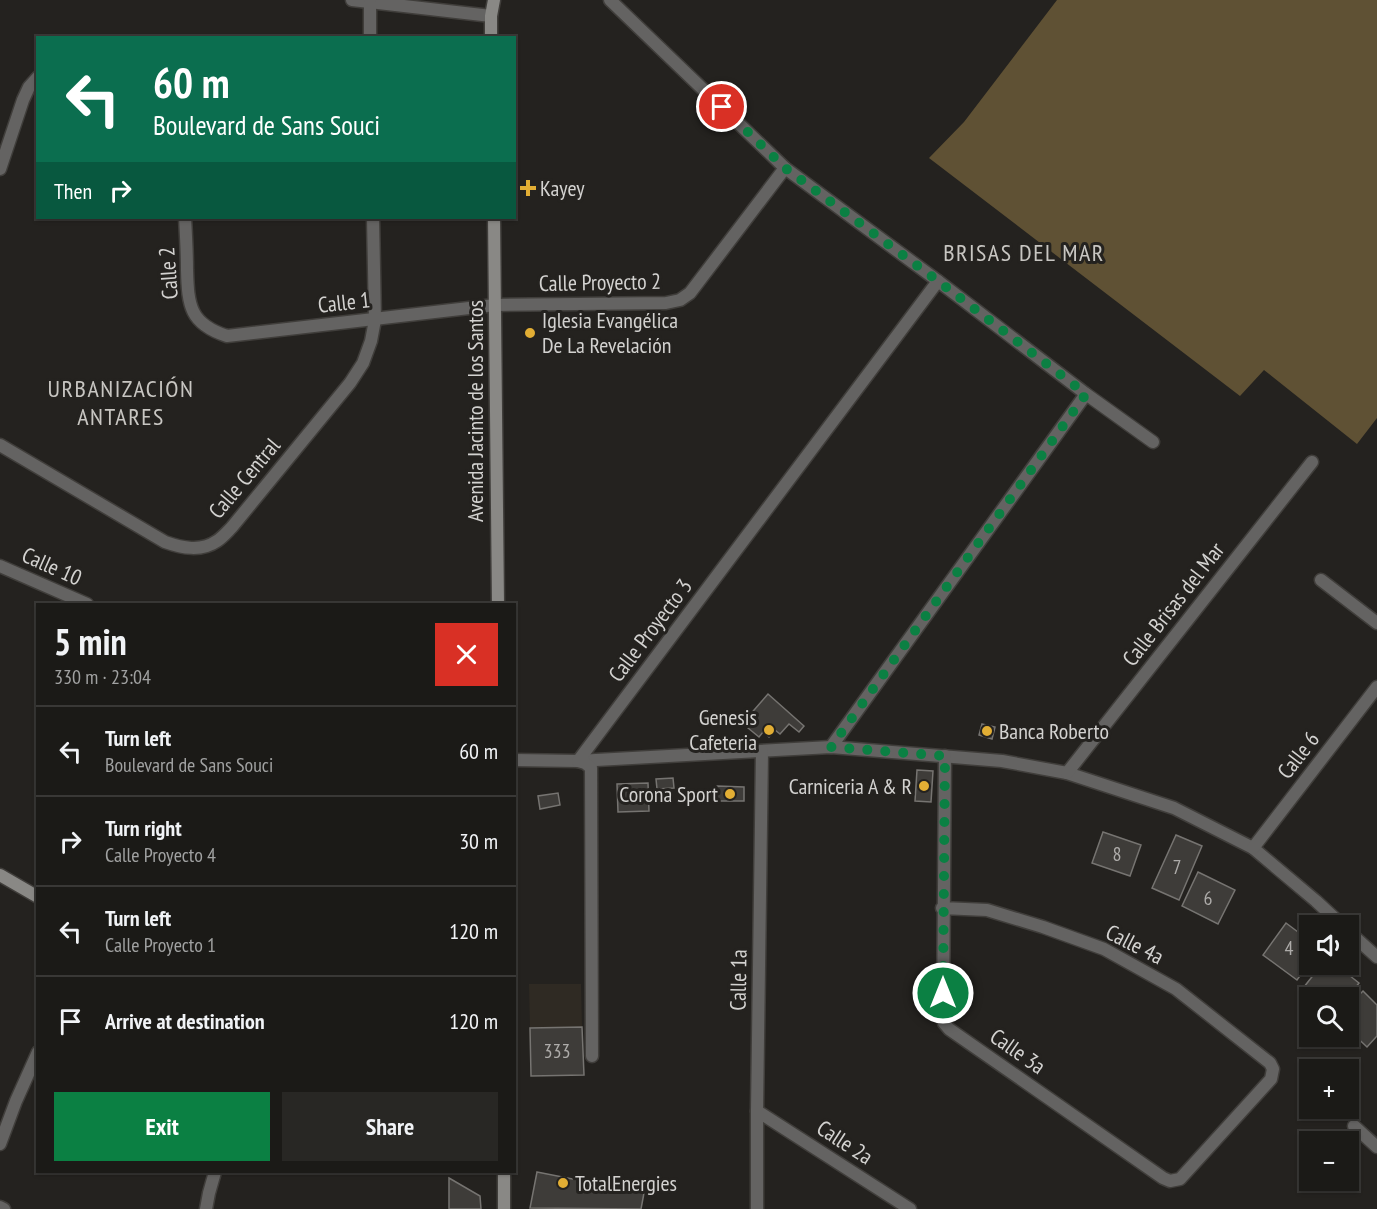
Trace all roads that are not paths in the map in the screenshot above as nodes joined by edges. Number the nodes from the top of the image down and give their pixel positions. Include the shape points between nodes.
1 (352, 0) edge
2 (494, 0) edge
3 (610, 0) edge
4 (370, 3) junction
5 (491, 16) junction
6 (370, 36) edge
7 (491, 36) edge
8 (36, 79) edge
9 (785, 168) junction
10 (0, 169) edge
11 (185, 219) edge
12 (373, 219) edge
13 (494, 219) edge
14 (938, 281) junction
15 (495, 305) junction
16 (375, 320) junction
17 (200, 322) joint
18 (1086, 394) junction
19 (1153, 442) dead end
20 (0, 445) edge
21 (1312, 462) dead end
22 (0, 566) edge
23 (1322, 580) dead end
24 (85, 603) edge
25 (498, 603) edge
26 (1377, 623) edge
27 (1377, 687) edge
28 (831, 747) junction
29 (762, 751) junction
30 (945, 756) junction
31 (516, 760) edge
32 (578, 761) junction
33 (1067, 773) junction
34 (1253, 848) junction
35 (0, 875) edge
36 (36, 896) edge
37 (942, 908) junction
38 (1331, 915) edge
39 (1359, 941) edge
40 (1377, 957) edge
41 (36, 1056) edge
42 (592, 1056) dead end
43 (1271, 1079) joint
44 (757, 1111) junction
45 (1354, 1126) dead end
46 (0, 1144) edge
47 (1377, 1147) edge
48 (215, 1173) edge
49 (504, 1173) edge
50 (0, 1207) edge
51 (4, 1209) edge
52 (206, 1209) edge
53 (504, 1209) edge
54 (757, 1209) edge
55 (910, 1209) edge

1 - 4 street
2 - 5 main road
3 - 9 street
4 - 5 street
4 - 6 street
5 - 7 main road
8 - 10 street via 23,100
9 - 14 street
9 - 15 street, Calle Proyecto 2 via 690,293 680,300
11 - 17 street, Calle 2 via 188,296
12 - 16 street, Calle Central
13 - 15 main road, Avenida Jacinto de los Santos
14 - 18 street
14 - 32 street, Calle Proyecto 3
15 - 16 street, Calle 1
15 - 25 main road, Avenida Jacinto de los Santos
16 - 17 street, Calle 1 via 227,336
16 - 20 street, Calle Central via 363,363 350,383 232,527 217,542 201,548 165,542
18 - 19 street
18 - 28 street
21 - 33 street, Calle Brisas del Mar
22 - 24 street, Calle 10
23 - 26 street
27 - 34 street, Calle 6
28 - 29 street
28 - 30 street
29 - 32 street
29 - 44 street, Calle 1a
30 - 33 street
30 - 37 street, Calle 3a
31 - 32 street
32 - 42 street via 591,768
33 - 34 street via 1174,808
34 - 38 street
35 - 36 main road
37 - 43 street, Calle 4a via 987,910 1104,949 1185,996 1270,1063
37 - 43 street, Calle 3a via 944,1023 1163,1178 1180,1179
39 - 40 street
41 - 46 street
44 - 54 street, Calle 1a
44 - 55 street, Calle 2a
45 - 47 street
48 - 52 street
49 - 53 main road
50 - 51 street

